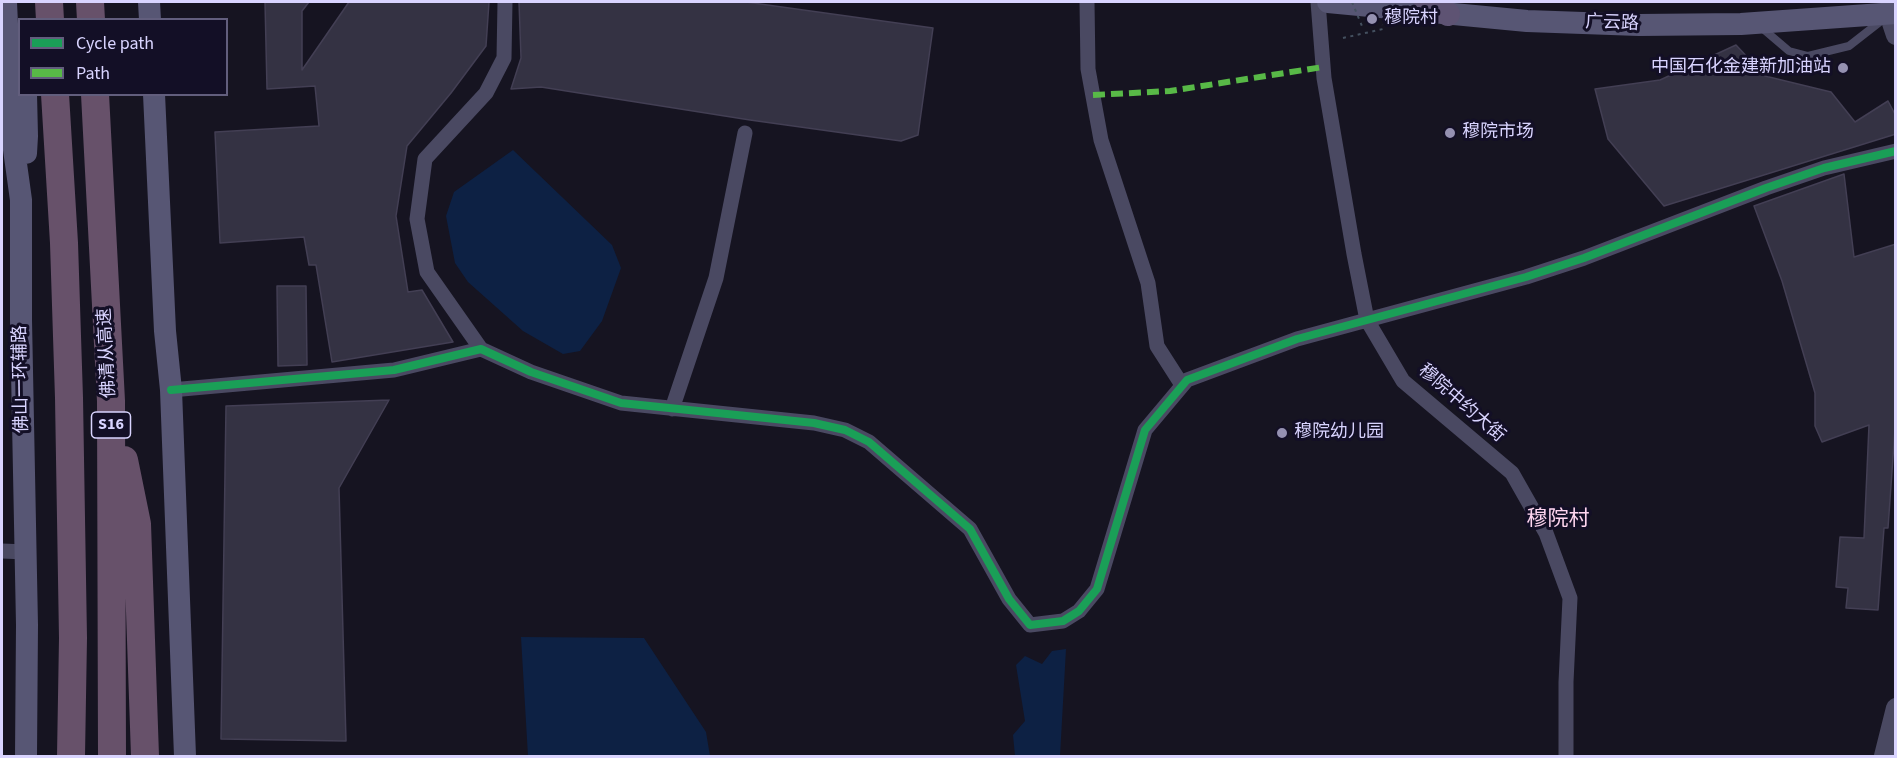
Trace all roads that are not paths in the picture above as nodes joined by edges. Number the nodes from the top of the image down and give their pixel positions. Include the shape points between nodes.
1 (49, 2) edge
2 (90, 2) edge
3 (149, 2) edge
4 (505, 2) edge
5 (1087, 2) edge
6 (1318, 2) edge
7 (1328, 2) edge
8 (1426, 2) edge
9 (11, 11) edge
10 (1448, 14) junction
11 (50, 18) edge
12 (91, 18) edge
13 (150, 18) edge
14 (1893, 21) edge
15 (1756, 23) junction
16 (26, 96) edge
17 (55, 96) edge
18 (95, 96) edge
19 (154, 96) edge
20 (745, 133) dead end
21 (1896, 151) edge
22 (21, 200) junction
23 (1367, 320) junction
24 (481, 350) junction
25 (1182, 385) junction
26 (171, 390) junction
27 (111, 401) junction
28 (672, 409) junction
29 (2, 551) edge
30 (26, 552) junction
31 (1896, 708) edge
32 (26, 756) edge
33 (71, 756) edge
34 (112, 756) edge
35 (145, 756) edge
36 (185, 756) edge
37 (1566, 756) edge
38 (1884, 756) edge

1 - 11 highway
2 - 12 highway
3 - 13 main road
4 - 24 street via 504,58 486,93 424,159 417,219 427,272
5 - 25 street via 1088,69 1101,140 1148,283 1157,346
6 - 23 street, 穆院中约大街 via 1324,78
7 - 10 main road, 广云路
8 - 10 main road
9 - 22 main road, 佛山一环辅路 via 12,135
10 - 15 main road, 广云路 via 1639,25
14 - 15 main road, 广云路
14 - 15 lane via 1849,46 1808,56 1789,51
16 - 22 main road
17 - 33 highway, S16 via 69,408
18 - 27 highway, 佛清从高速 / S16
19 - 26 main road
20 - 28 street via 716,278
21 - 23 street via 1824,168 1526,277
22 - 30 main road, 佛山一环辅路
23 - 25 street via 1297,339
23 - 37 street, 穆院中约大街 via 1403,381 1512,473 1546,533 1570,598
24 - 26 street via 394,369
24 - 28 street via 621,403
25 - 28 street via 1145,429 1097,589 1079,611 1063,621 1030,625 1010,599 970,529 869,442 845,430 813,423
26 - 36 main road
27 - 34 highway, 佛清从高速 / S16
27 - 35 highway via 137,524
29 - 30 street
30 - 32 main road, 佛山一环辅路
31 - 38 street

